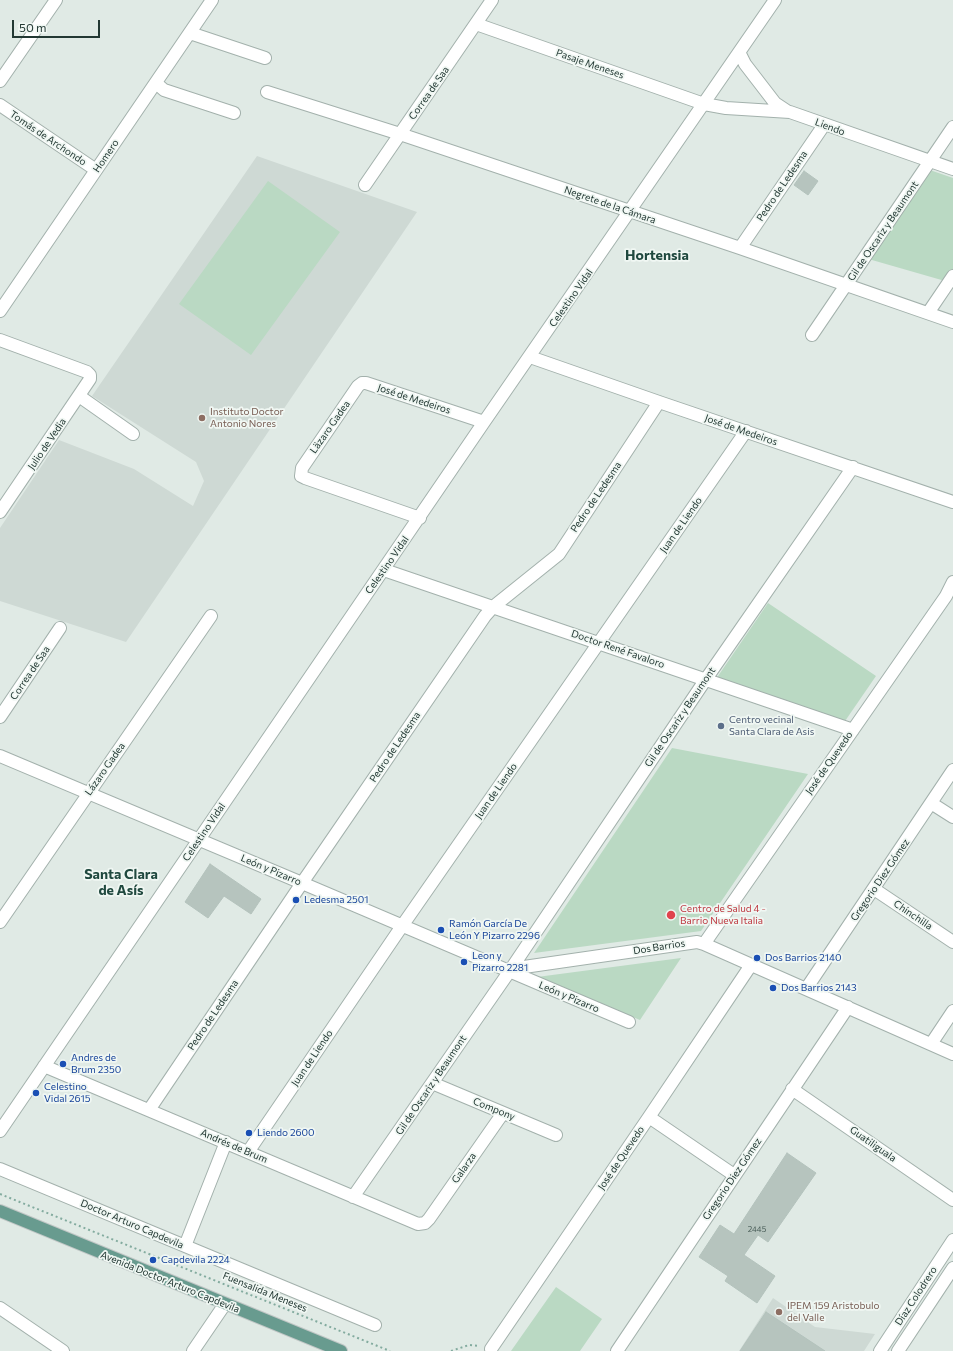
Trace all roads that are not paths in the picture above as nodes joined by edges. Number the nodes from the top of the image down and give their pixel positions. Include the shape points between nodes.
1 (56, 0) edge
2 (492, 0) edge
3 (775, 0) edge
4 (208, 2) edge
5 (476, 24) junction
6 (190, 33) junction
7 (739, 52) junction
8 (265, 58) dead end
9 (0, 81) edge
10 (156, 83) junction
11 (267, 92) dead end
12 (704, 104) junction
13 (0, 105) edge
14 (790, 112) junction
15 (234, 113) dead end
16 (824, 125) junction
17 (953, 127) edge
18 (400, 134) junction
19 (930, 162) junction
20 (953, 169) edge
21 (96, 170) junction
22 (365, 185) dead end
23 (630, 212) junction
24 (740, 248) junction
25 (953, 276) edge
26 (846, 286) junction
27 (0, 311) edge
28 (928, 314) junction
29 (953, 322) edge
30 (812, 335) dead end
31 (0, 340) edge
32 (530, 356) junction
33 (366, 383) joint
34 (79, 396) junction
35 (659, 402) junction
36 (484, 422) junction
37 (746, 432) junction
38 (133, 434) dead end
39 (853, 467) junction
40 (953, 502) edge
41 (0, 512) edge
42 (420, 518) junction
43 (384, 570) junction
44 (953, 582) edge
45 (493, 606) junction
46 (211, 616) dead end
47 (60, 628) dead end
48 (599, 643) junction
49 (706, 680) junction
50 (0, 717) edge
51 (853, 730) junction
52 (0, 756) edge
53 (953, 770) edge
54 (88, 793) junction
55 (931, 802) junction
56 (953, 817) edge
57 (199, 839) junction
58 (302, 883) junction
59 (874, 889) junction
60 (0, 922) edge
61 (402, 926) junction
62 (953, 942) edge
63 (704, 944) junction
64 (751, 965) junction
65 (509, 970) junction
66 (806, 989) junction
67 (848, 1007) junction
68 (953, 1011) edge
69 (629, 1022) dead end
70 (930, 1044) junction
71 (953, 1054) edge
72 (44, 1066) junction
73 (432, 1084) junction
74 (792, 1089) junction
75 (149, 1110) junction
76 (503, 1113) junction
77 (649, 1118) junction
78 (0, 1131) edge
79 (556, 1135) dead end
80 (226, 1142) junction
81 (248, 1152) junction
82 (0, 1169) edge
83 (734, 1175) junction
84 (353, 1197) junction
85 (953, 1200) edge
86 (0, 1211) edge
87 (425, 1223) joint
88 (953, 1240) edge
89 (185, 1246) junction
90 (953, 1268) edge
91 (225, 1304) junction
92 (0, 1308) edge
93 (375, 1325) dead end
94 (491, 1349) road end
95 (63, 1351) edge
96 (193, 1351) edge
97 (341, 1351) edge
98 (617, 1351) edge
99 (880, 1351) edge
100 (898, 1351) edge

1 - 9 street
2 - 5 street, Correa de Saa
3 - 7 street, Celestino Vidal
4 - 6 street, Homero
5 - 12 street, Pasaje Meneses
5 - 18 street, Correa de Saa
6 - 8 street
6 - 10 street, Homero
7 - 12 street, Celestino Vidal
7 - 14 street via 745,64 775,103
10 - 15 street via 164,90
10 - 21 street, Homero
11 - 18 street, Negrete de la Cámara
12 - 14 street, Liendo
12 - 23 street, Celestino Vidal
13 - 21 street, Tomás de Archondo
14 - 16 street, Liendo
16 - 19 street, Liendo
16 - 24 street, Pedro de Ledesma
17 - 19 street, Gil de Oscariz y Beaumont
18 - 22 street, Correa de Saa
18 - 23 street, Negrete de la Cámara
19 - 20 street, Liendo
19 - 26 street, Gil de Oscariz y Beaumont
21 - 27 street, Homero
23 - 24 street, Negrete de la Cámara
23 - 32 street, Celestino Vidal
24 - 26 street, Negrete de la Cámara
25 - 28 street
26 - 28 street, Negrete de la Cámara
26 - 30 street, Gil de Oscariz y Beaumont
28 - 29 street, Negrete de la Cámara
31 - 34 street, Julio de Vedia via 90,374 89,382
32 - 35 street, José de Medeiros
32 - 36 street, Celestino Vidal
33 - 36 street, José de Medeiros
33 - 42 street, Läzaro Gadea via 358,386 302,468 301,476
34 - 38 street
34 - 41 street, Julio de Vedia
35 - 37 street, José de Medeiros
35 - 45 street, Pedro de Ledesma via 559,554
36 - 42 street, Celestino Vidal
37 - 39 street, José de Medeiros
37 - 48 street, Juan de Liendo
39 - 40 street, José de Medeiros
39 - 49 street, Gil de Oscariz y Beaumont
42 - 43 street, Celestino Vidal
43 - 45 street, Doctor René Favaloro
43 - 57 street, Celestino Vidal
44 - 51 street, José de Quevedo via 946,596
45 - 48 street, Doctor René Favaloro
45 - 58 street, Pedro de Ledesma
46 - 54 street, Lázaro Gadea
47 - 50 street, Correa de Saa
48 - 49 street, Doctor René Favaloro
48 - 61 street, Juan de Liendo
49 - 51 street, Doctor René Favaloro
49 - 65 street, Gil de Oscariz y Beaumont
51 - 63 street, José de Quevedo
52 - 54 street, León y Pizarro
53 - 55 street, Gregorio Diez Gómez
54 - 57 street, León y Pizarro
54 - 60 street, Lázaro Gadea
55 - 56 street
55 - 59 street, Gregorio Diez Gómez
57 - 58 street, León y Pizarro
57 - 72 street, Celestino Vidal
58 - 61 street, León y Pizarro
58 - 75 street, Pedro de Ledesma
59 - 62 street, Chinchilla
59 - 66 street, Gregorio Diez Gómez
61 - 65 street, León y Pizarro
61 - 81 street, Juan de Liendo
63 - 64 street, Dos Barrios
63 - 65 street, Dos Barrios via 692,942
64 - 66 street, Dos Barrios
64 - 77 street, José de Quevedo
65 - 69 street, León y Pizarro
65 - 73 street, Gil de Oscariz y Beaumont
66 - 67 street, Dos Barrios
67 - 70 street, Dos Barrios
67 - 74 street, Gregorio Diez Gómez
68 - 70 street
70 - 71 street, Dos Barrios
72 - 75 street, Andrés de Brum
72 - 78 street, Celestino Vidal
73 - 76 street, Compony
73 - 84 street, Gil de Oscariz y Beaumont
74 - 83 street, Gregorio Diez Gómez
74 - 85 street, Guatiliguala
75 - 80 street, Andrés de Brum
76 - 79 street, Compony
76 - 87 street, Galarza
77 - 83 street
77 - 94 street, José de Quevedo
80 - 81 street, Andrés de Brum
80 - 89 street
81 - 84 street, Andrés de Brum
82 - 89 street, Doctor Arturo Capdevila
83 - 98 street, Gregorio Diez Gómez
84 - 87 street, Andrés de Brum via 418,1224
86 - 91 main road, Avenida Doctor Arturo Capdevila
88 - 99 street, Díaz Colodrero
89 - 93 street, Doctor Arturo Capdevila
90 - 100 street, Díaz Colodrero
91 - 96 street
91 - 97 main road, Avenida Doctor Arturo Capdevila
92 - 95 street

